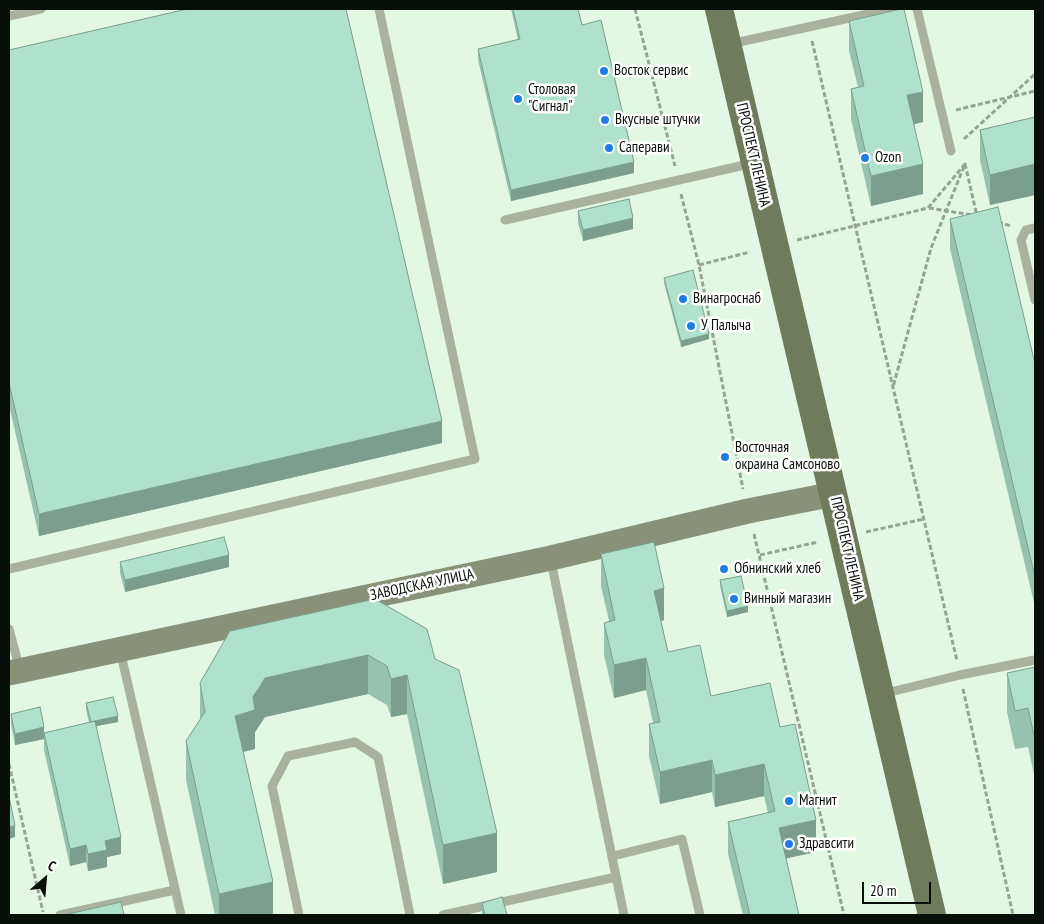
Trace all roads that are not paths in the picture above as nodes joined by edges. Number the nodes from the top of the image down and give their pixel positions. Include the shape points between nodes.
1 (41, 9) edge
2 (379, 9) edge
3 (719, 9) edge
4 (891, 9) edge
5 (916, 9) edge
6 (9, 16) edge
7 (728, 45) junction
8 (951, 151) road end
9 (755, 163) junction
10 (505, 220) dead end
11 (1031, 229) edge
12 (1035, 300) edge
13 (834, 494) junction
14 (551, 558) junction
15 (9, 568) edge
16 (9, 628) edge
17 (120, 648) junction
18 (1035, 660) edge
19 (14, 672) edge
20 (880, 694) junction
21 (613, 856) junction
22 (616, 877) junction
23 (175, 890) junction
24 (60, 915) edge
25 (181, 915) edge
26 (300, 915) edge
27 (410, 915) edge
28 (444, 915) edge
29 (624, 915) edge
30 (700, 915) edge
31 (932, 915) edge

1 - 6 lane
2 - 15 lane via 475,459
3 - 7 main road, ПРОСПЕКТ ЛЕНИНА
4 - 7 lane
5 - 8 lane
7 - 9 main road, ПРОСПЕКТ ЛЕНИНА
9 - 10 lane
9 - 13 main road, ПРОСПЕКТ ЛЕНИНА
11 - 12 lane via 1021,240
13 - 14 street, ЗАВОДСКАЯ УЛИЦА
13 - 20 main road, ПРОСПЕКТ ЛЕНИНА
14 - 17 street, ЗАВОДСКАЯ УЛИЦА
14 - 21 lane
16 - 19 lane
17 - 19 street, ЗАВОДСКАЯ УЛИЦА
17 - 23 lane
18 - 20 lane
20 - 31 main road, ПРОСПЕКТ ЛЕНИНА
21 - 22 lane
21 - 30 lane via 682,839
22 - 28 lane
22 - 29 lane
23 - 24 lane
23 - 25 lane
26 - 27 lane via 272,786 288,756 355,742 378,757

